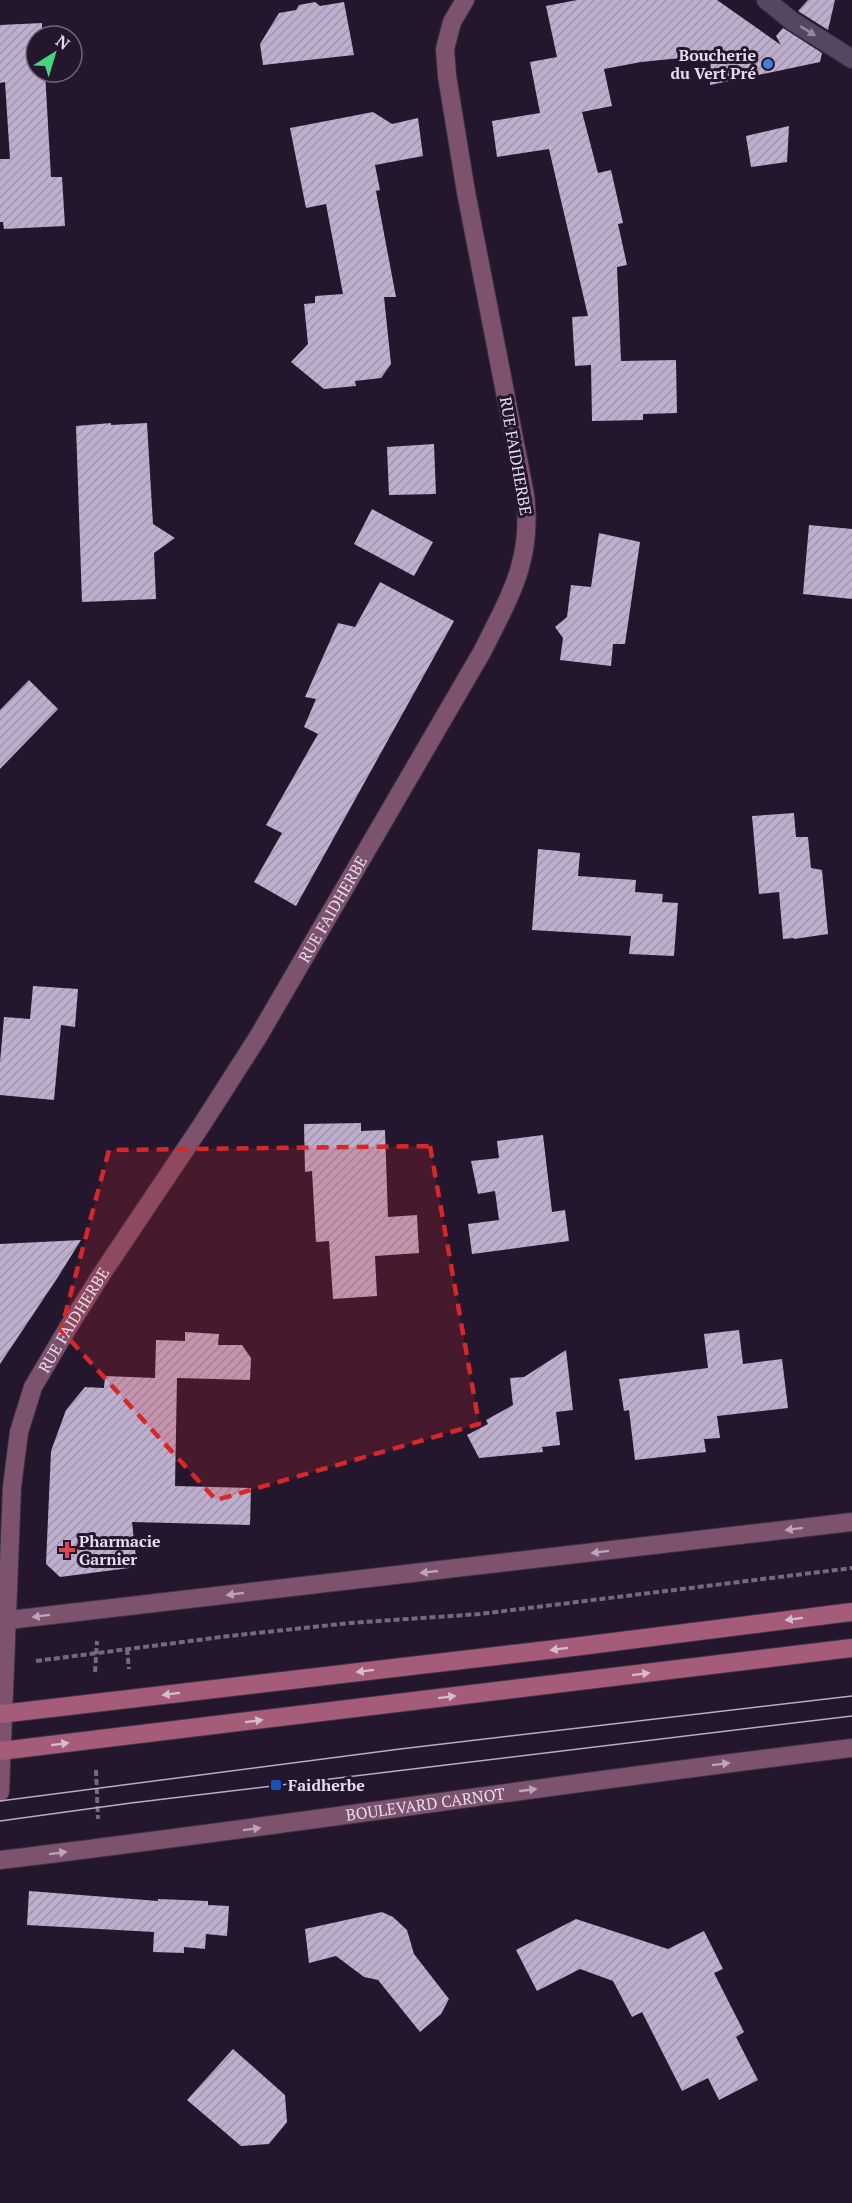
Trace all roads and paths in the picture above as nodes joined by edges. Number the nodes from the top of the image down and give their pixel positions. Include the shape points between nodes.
1 (465, 0) edge
2 (766, 0) edge
3 (852, 58) edge
4 (852, 1522) edge
5 (852, 1568) edge
6 (852, 1612) edge
7 (4, 1620) edge
8 (852, 1648) edge
9 (5, 1665) junction
10 (2, 1714) edge
11 (852, 1748) edge
12 (1, 1751) edge
13 (0, 1792) edge
14 (0, 1860) edge

1 - 7 street, RUE FAIDHERBE via 452,22 445,48 447,76 525,495 528,517 521,568 482,652 258,1037 80,1308 33,1387 19,1432 14,1466
2 -> 3 street
4 -> 7 street
5 - 9 path via 491,1613 350,1623
6 -> 10 main road
7 - 9 street, RUE FAIDHERBE
12 -> 8 main road
9 - 10 street, RUE FAIDHERBE
10 - 12 street, RUE FAIDHERBE
14 -> 11 street, BOULEVARD CARNOT
12 - 13 street, RUE FAIDHERBE

